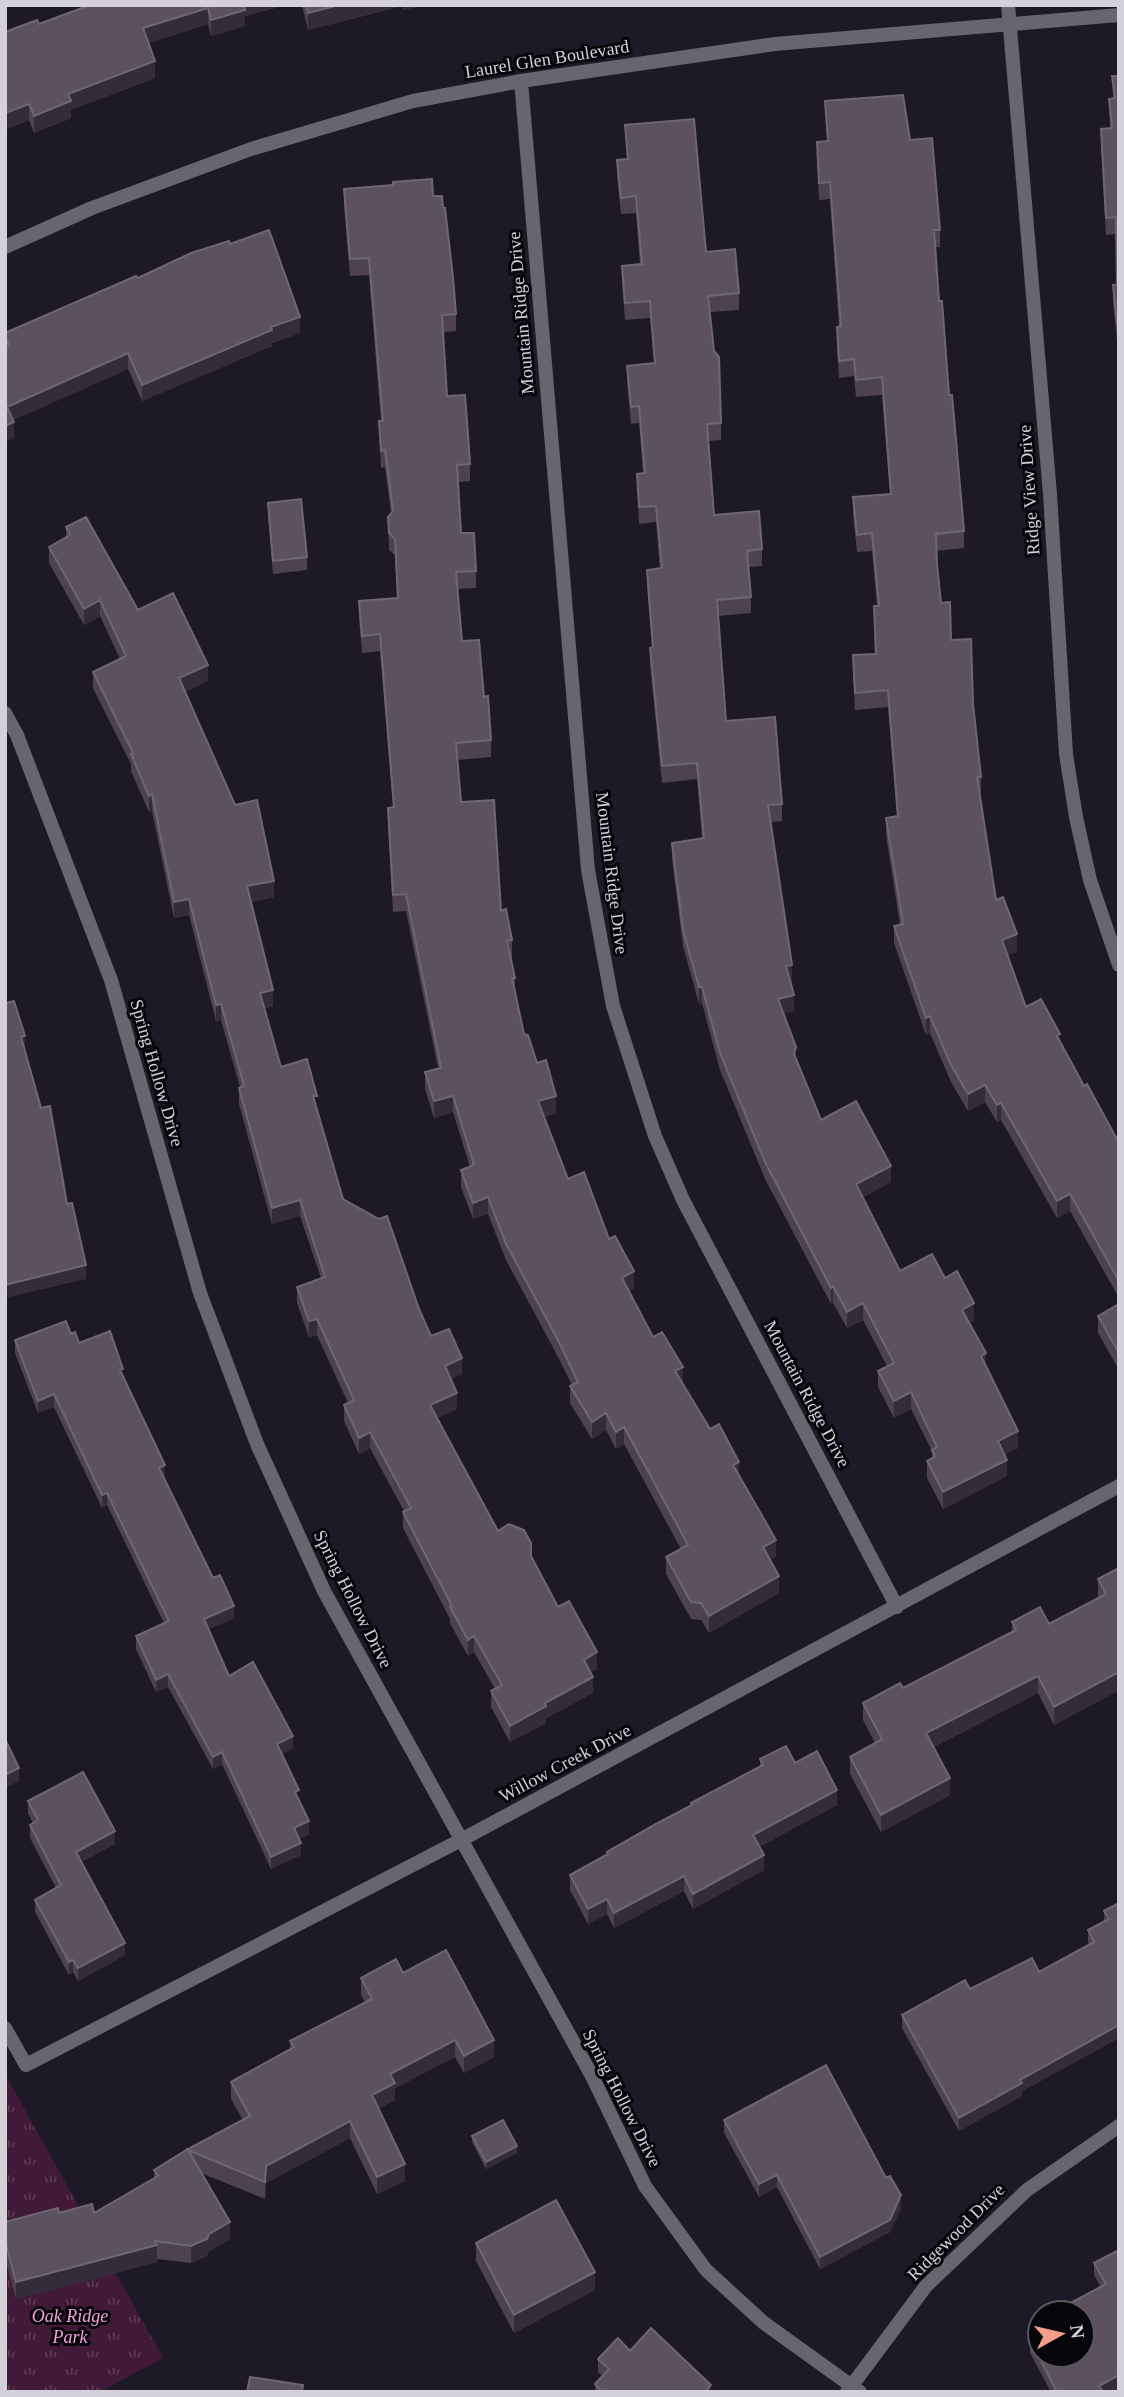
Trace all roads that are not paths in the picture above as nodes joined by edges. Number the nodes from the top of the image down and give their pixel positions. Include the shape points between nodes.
1 (1008, 5) edge
2 (1119, 15) edge
3 (1009, 23) junction
4 (521, 81) junction
5 (5, 247) edge
6 (5, 713) edge
7 (1119, 965) edge
8 (1119, 1486) edge
9 (897, 1607) junction
10 (461, 1840) junction
11 (5, 2028) edge
12 (1119, 2126) edge
13 (853, 2390) edge

1 - 3 street, Ridge View Drive
2 - 3 street, Laurel Glen Boulevard
3 - 4 street, Laurel Glen Boulevard via 775,44
3 - 7 street, Ridge View Drive via 1049,480 1066,754 1090,880
4 - 5 street, Laurel Glen Boulevard via 413,101 251,149 92,208
4 - 9 street, Mountain Ridge Drive via 588,870 613,1006 655,1136 683,1200
6 - 10 street, Spring Hollow Drive via 111,980 200,1293 257,1444 324,1591
8 - 9 street, Willow Creek Drive
9 - 10 street, Willow Creek Drive
10 - 11 street, Willow Creek Drive via 26,2065
10 - 13 street, Spring Hollow Drive via 592,2076 645,2186 706,2270 764,2323
12 - 13 street, Ridgewood Drive via 1027,2190 926,2286

